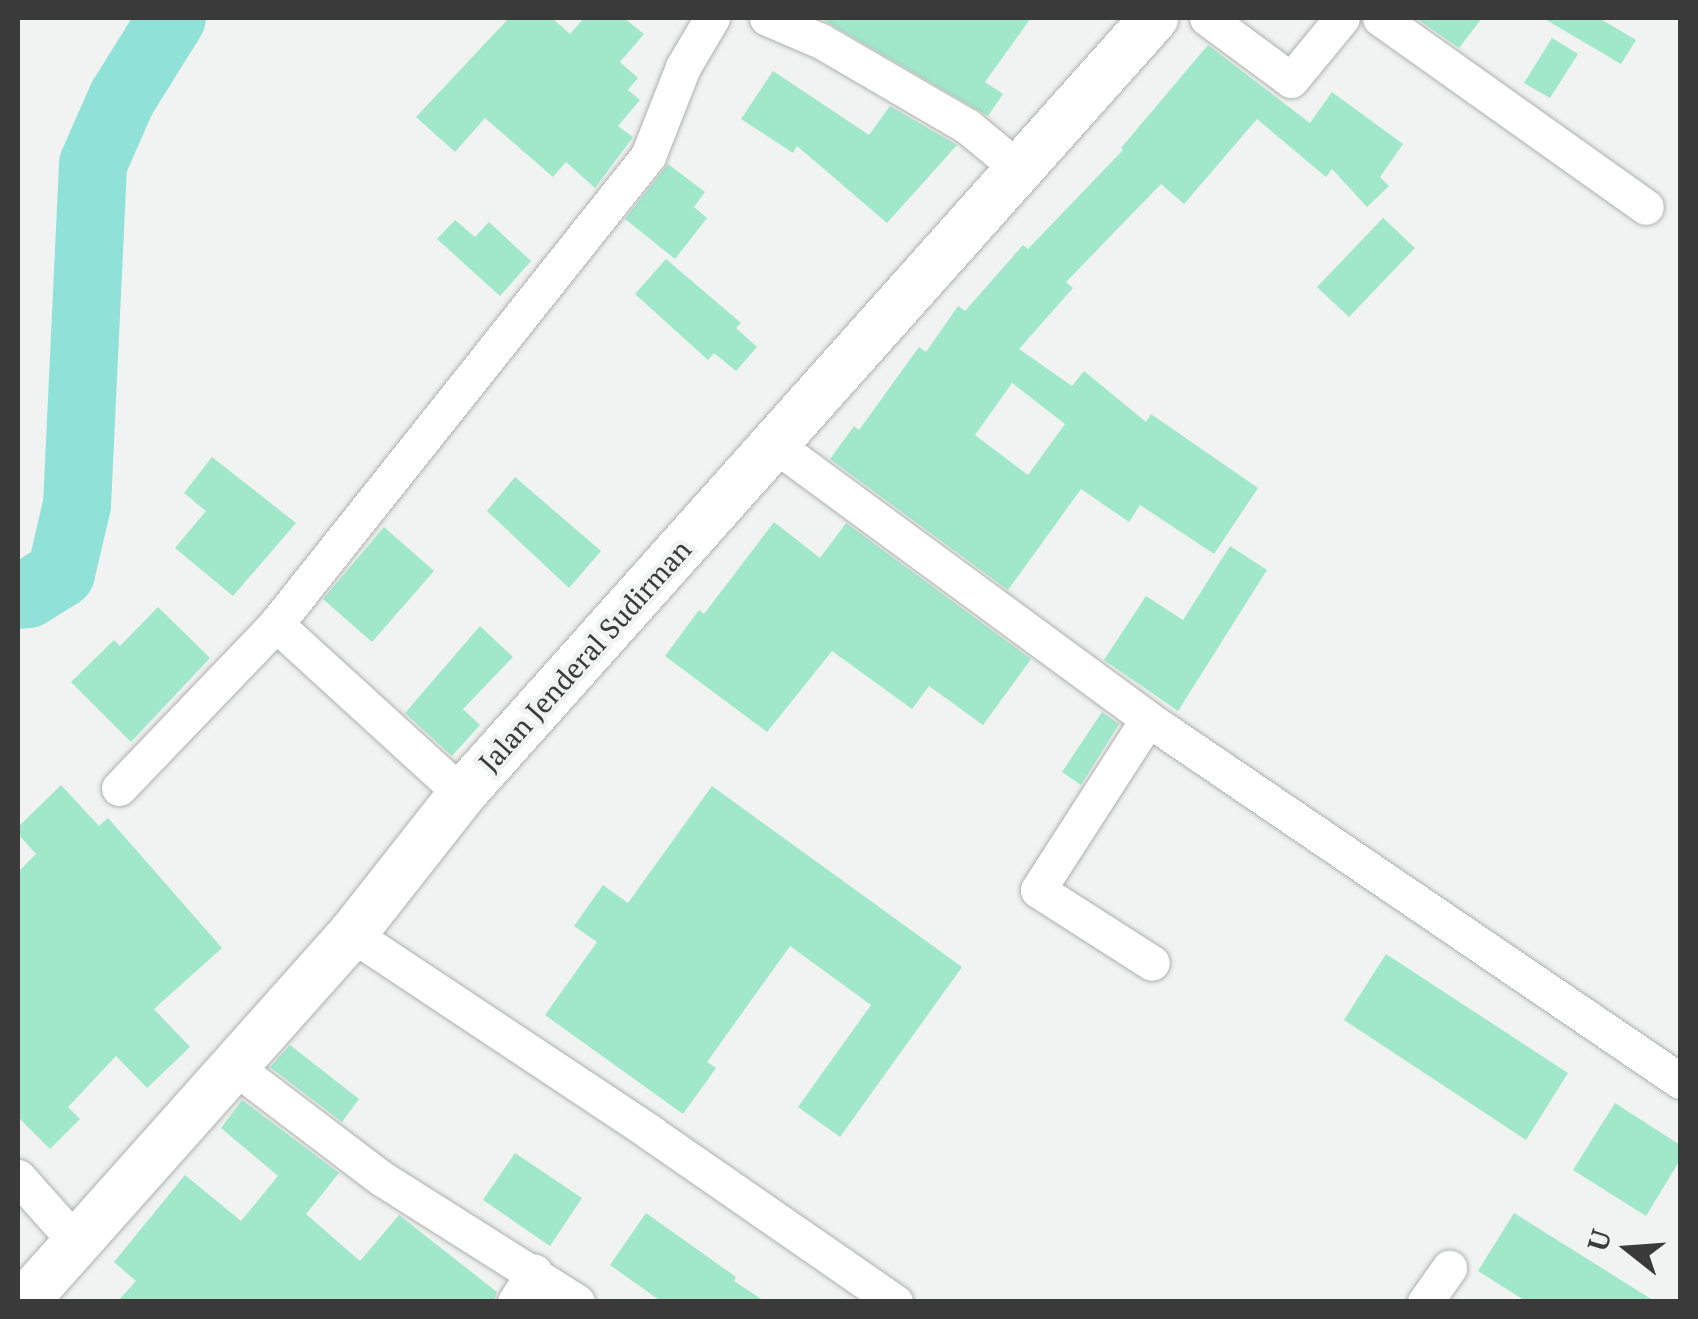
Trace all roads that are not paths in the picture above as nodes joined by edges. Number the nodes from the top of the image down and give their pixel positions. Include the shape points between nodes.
1 (712, 18) edge
2 (766, 18) edge
3 (1154, 18) edge
4 (1207, 18) edge
5 (1342, 18) edge
6 (1380, 18) edge
7 (1020, 170) junction
8 (1646, 207) dead end
9 (774, 444) junction
10 (276, 624) junction
11 (1148, 719) junction
12 (119, 788) dead end
13 (462, 794) junction
14 (352, 934) junction
15 (1152, 963) dead end
16 (232, 1065) junction
17 (1680, 1081) edge
18 (18, 1177) edge
19 (76, 1242) junction
20 (1449, 1268) dead end
21 (525, 1287) edge
22 (24, 1302) edge
23 (577, 1302) edge
24 (895, 1302) edge
25 (1425, 1302) edge

1 - 10 street via 683,67 648,156
2 - 7 street via 967,126
3 - 7 street, Jalan Jenderal Sudirman
4 - 5 street via 1291,80
6 - 8 street
7 - 9 street, Jalan Jenderal Sudirman
9 - 11 street
9 - 13 street, Jalan Jenderal Sudirman
10 - 12 street
10 - 13 street
11 - 15 street via 1038,890
11 - 17 street
13 - 14 street, Jalan Jenderal Sudirman
14 - 16 street, Jalan Jenderal Sudirman
14 - 24 street
16 - 19 street, Jalan Jenderal Sudirman
16 - 21 street
18 - 19 street
19 - 22 street, Jalan Jenderal Sudirman
20 - 25 street
21 - 23 street

